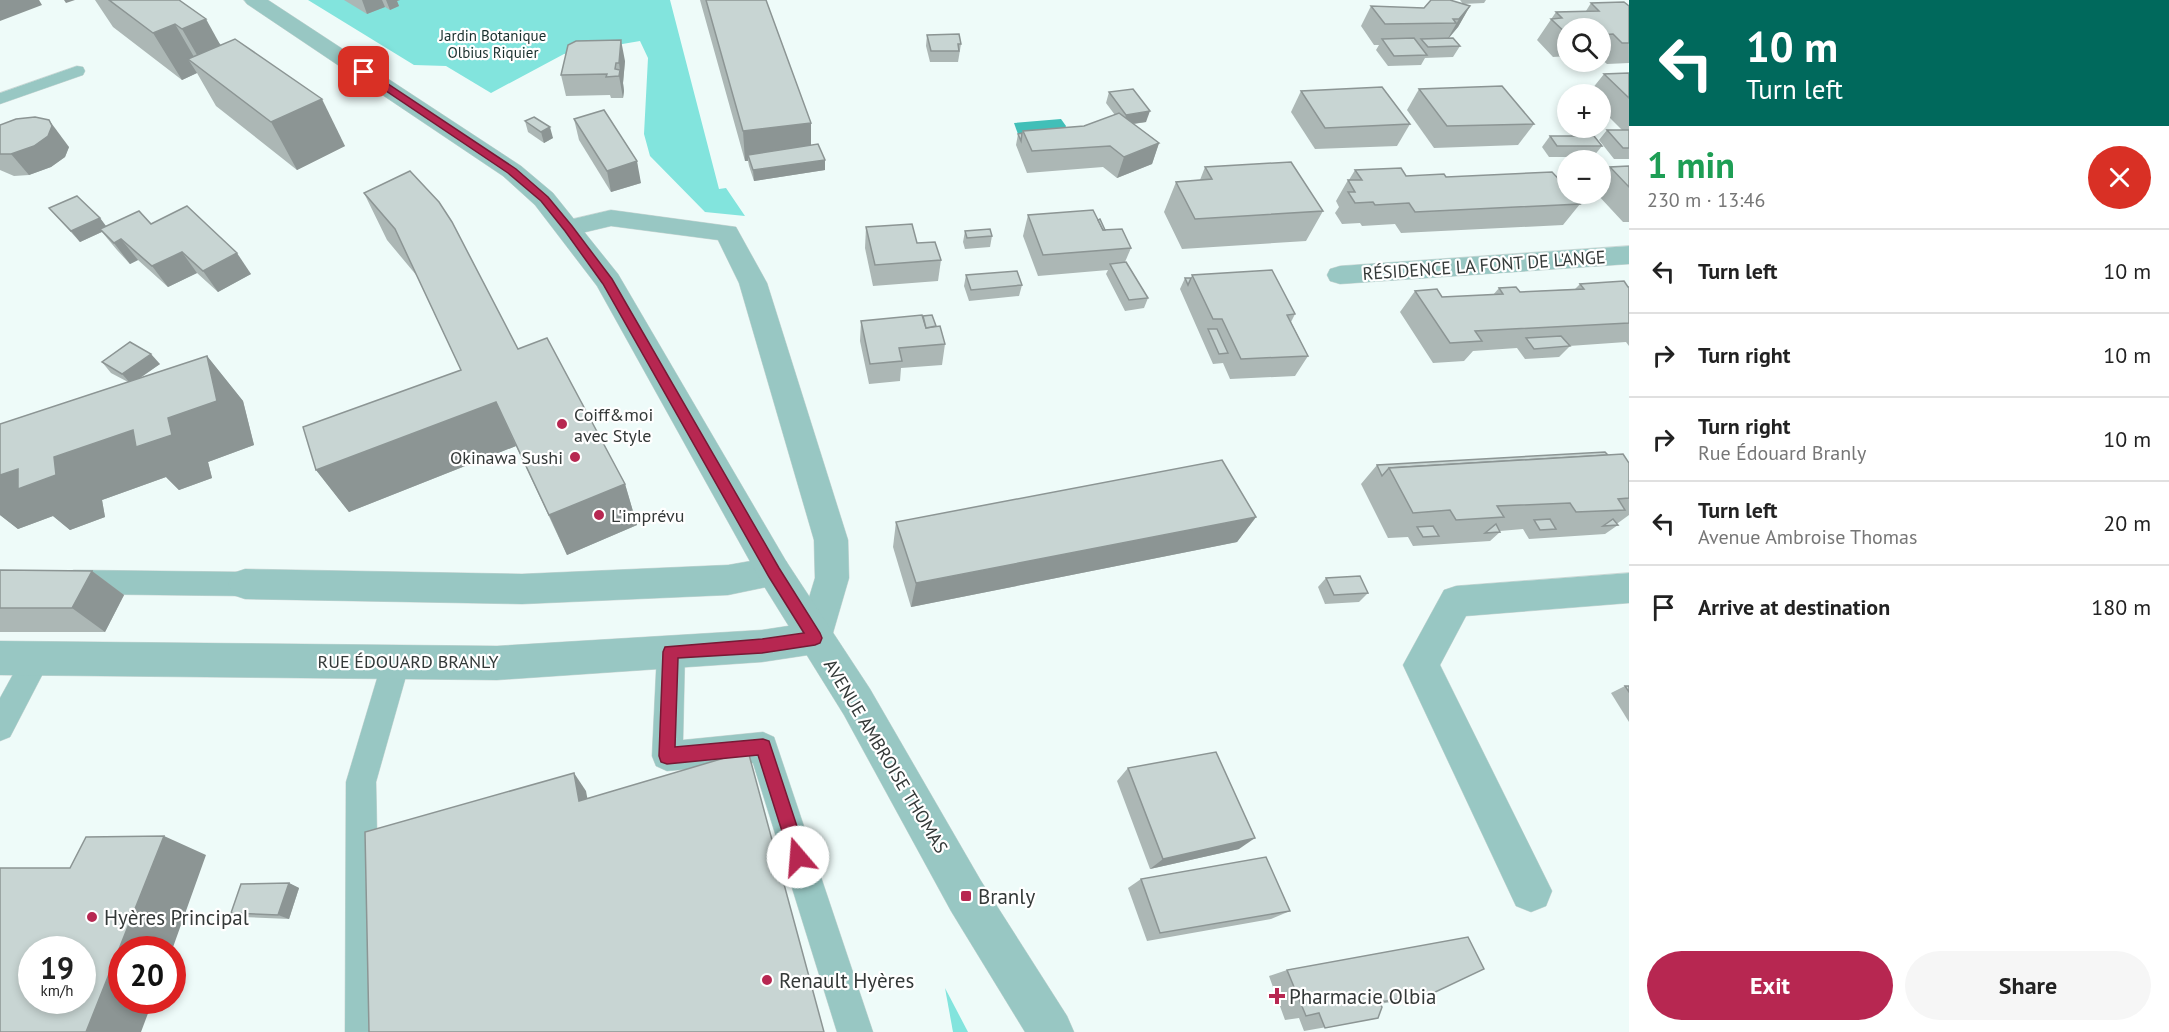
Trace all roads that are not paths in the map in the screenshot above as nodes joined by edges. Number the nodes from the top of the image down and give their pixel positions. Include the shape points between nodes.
1 (254, 0) edge
2 (77, 71) dead end
3 (0, 99) edge
4 (568, 228) junction
5 (1629, 255) edge
6 (1340, 275) dead end
7 (774, 572) junction
8 (47, 582) edge
9 (245, 584) joint
10 (1629, 588) edge
11 (815, 638) junction
12 (671, 652) junction
13 (0, 658) edge
14 (37, 658) junction
15 (396, 662) junction
16 (0, 727) edge
17 (1531, 891) dead end
18 (363, 1032) edge
19 (855, 1032) edge
20 (1051, 1032) edge

1 - 4 street, AVENUE AMBROISE THOMAS via 512,171 544,199
2 - 3 lane
4 - 7 street, AVENUE AMBROISE THOMAS via 608,282
4 - 11 street via 611,218 727,233 753,283 831,540 832,578
5 - 6 street, RÉSIDENCE LA FONT DE L'ANGE
7 - 9 street via 728,580 522,589
7 - 11 street, AVENUE AMBROISE THOMAS
8 - 9 lane
10 - 17 street via 1456,601 1420,665
11 - 12 street, RUE ÉDOUARD BRANLY
11 - 20 street, AVENUE AMBROISE THOMAS via 857,702 966,896
12 - 15 street, RUE ÉDOUARD BRANLY via 498,663
12 - 19 lane via 667,756 763,747
13 - 14 street, RUE ÉDOUARD BRANLY
14 - 15 street, RUE ÉDOUARD BRANLY
14 - 16 lane
15 - 18 lane via 361,782

